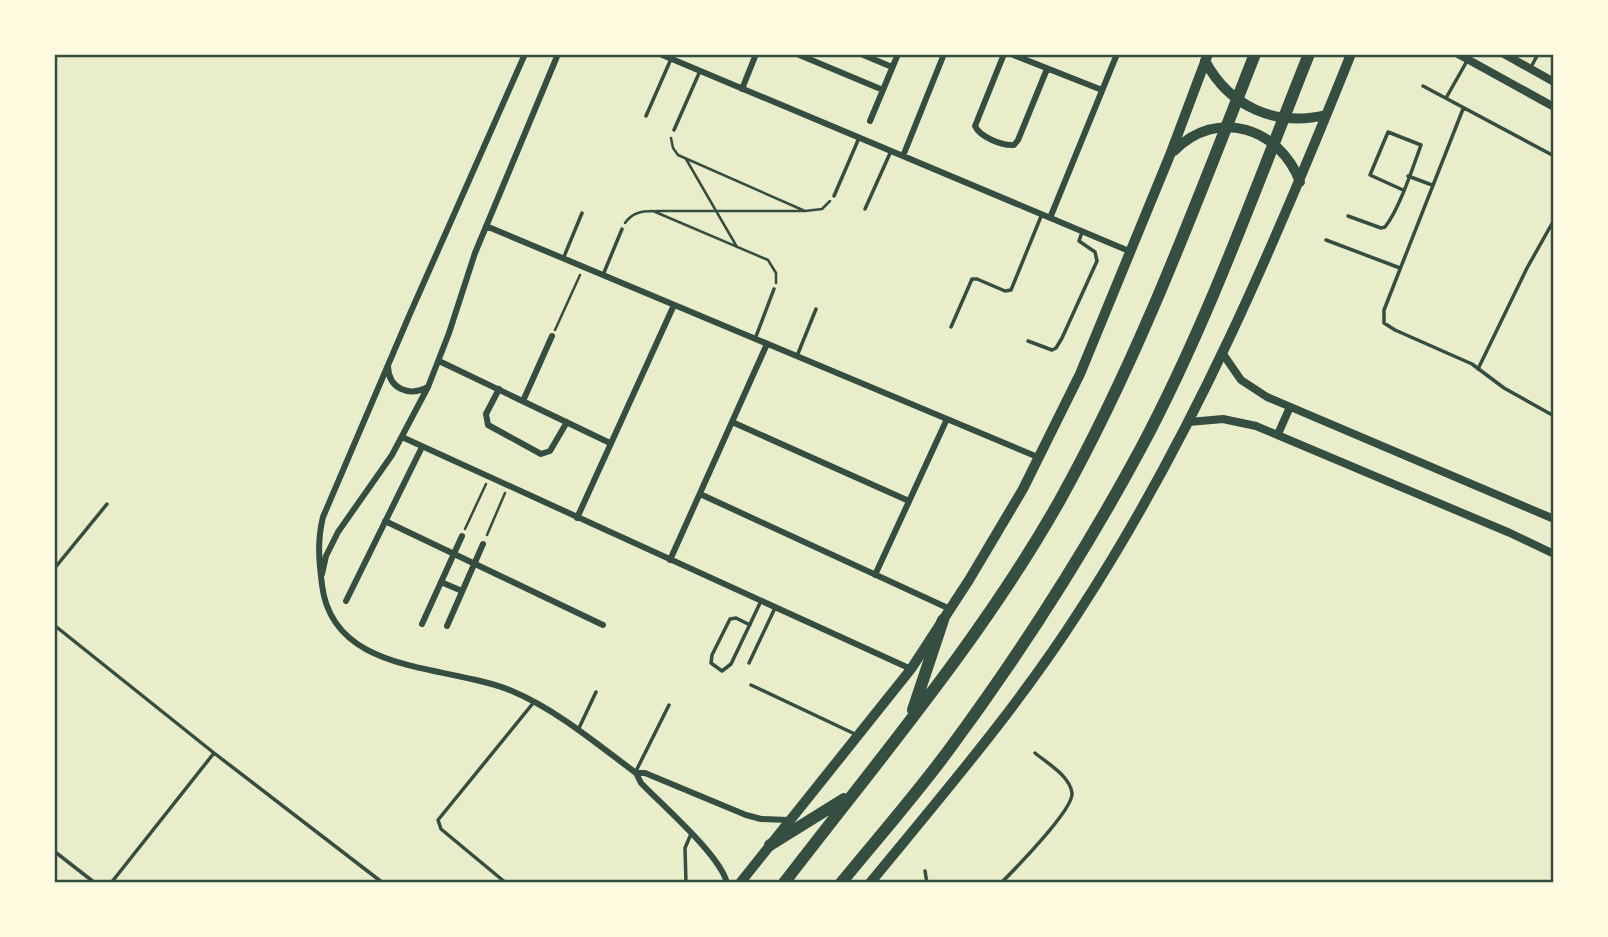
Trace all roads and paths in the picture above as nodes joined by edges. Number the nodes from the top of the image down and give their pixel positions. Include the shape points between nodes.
1 (526, 54) edge
2 (558, 54) edge
3 (660, 54) edge
4 (756, 54) edge
5 (797, 54) edge
6 (861, 54) edge
7 (898, 54) edge
8 (944, 54) edge
9 (1004, 54) edge
10 (1011, 54) edge
11 (1117, 54) edge
12 (1255, 54) edge
13 (1308, 54) edge
14 (1351, 54) edge
15 (1458, 54) edge
16 (1504, 54) edge
17 (1538, 54) edge
18 (812, 57) edge
19 (1470, 57) edge
20 (1207, 58) edge
21 (671, 59) junction
22 (892, 67) junction
23 (1530, 68) junction
24 (1047, 69) junction
25 (700, 71) junction
26 (1554, 82) edge
27 (1423, 86) dead end
28 (742, 89) junction
29 (883, 90) junction
30 (1102, 90) junction
31 (1446, 98) junction
32 (1554, 107) edge
33 (1463, 108) junction
34 (1326, 115) junction
35 (646, 116) dead end
36 (870, 121) dead end
37 (674, 130) joint
38 (859, 138) junction
39 (891, 151) junction
40 (1170, 155) junction
41 (903, 156) junction
42 (1554, 156) edge
43 (686, 159) junction
44 (1408, 176) junction
45 (1300, 182) junction
46 (1432, 185) junction
47 (1403, 190) junction
48 (834, 196) joint
49 (865, 209) dead end
50 (653, 211) junction
51 (716, 211) junction
52 (804, 211) junction
53 (582, 213) dead end
54 (1042, 215) junction
55 (1348, 216) dead end
56 (1050, 218) junction
57 (1554, 220) edge
58 (486, 226) junction
59 (622, 229) joint
60 (1082, 232) junction
61 (1326, 240) dead end
62 (737, 247) junction
63 (1129, 251) junction
64 (564, 259) junction
65 (584, 267) junction
66 (1400, 268) junction
67 (603, 275) junction
68 (774, 289) joint
69 (674, 304) junction
70 (816, 309) dead end
71 (951, 327) dead end
72 (552, 336) joint
73 (755, 339) junction
74 (1028, 341) dead end
75 (767, 344) junction
76 (1223, 354) junction
77 (797, 356) junction
78 (439, 360) junction
79 (388, 366) junction
80 (1478, 369) junction
81 (428, 387) junction
82 (499, 389) junction
83 (523, 401) junction
84 (1290, 407) junction
85 (1554, 416) edge
86 (947, 419) junction
87 (567, 422) junction
88 (732, 422) junction
89 (1189, 422) junction
90 (1278, 434) junction
91 (402, 438) junction
92 (610, 443) junction
93 (422, 447) junction
94 (1040, 457) junction
95 (489, 478) junction
96 (508, 486) junction
97 (700, 494) junction
98 (909, 501) junction
99 (107, 505) dead end
100 (577, 518) junction
101 (1554, 519) edge
102 (385, 521) junction
103 (462, 536) joint
104 (483, 544) joint
105 (454, 554) junction
106 (1554, 554) edge
107 (670, 560) junction
108 (474, 564) junction
109 (54, 569) edge
110 (875, 575) junction
111 (441, 582) junction
112 (321, 583) junction
113 (462, 591) junction
114 (346, 601) dead end
115 (761, 601) junction
116 (775, 608) junction
117 (946, 615) junction
118 (422, 624) dead end
119 (54, 625) edge
120 (603, 625) dead end
121 (750, 625) junction
122 (447, 626) dead end
123 (749, 663) dead end
124 (911, 669) junction
125 (751, 685) dead end
126 (596, 692) dead end
127 (534, 702) junction
128 (669, 705) dead end
129 (910, 721) junction
130 (578, 730) junction
131 (859, 736) junction
132 (214, 753) junction
133 (1035, 753) dead end
134 (636, 773) junction
135 (853, 793) junction
136 (792, 821) junction
137 (691, 834) junction
138 (770, 845) junction
139 (54, 851) edge
140 (925, 871) dead end
141 (95, 883) edge
142 (111, 883) edge
143 (383, 883) edge
144 (506, 883) edge
145 (686, 883) edge
146 (727, 883) edge
147 (740, 883) edge
148 (784, 883) edge
149 (841, 883) edge
150 (870, 883) edge
151 (927, 883) edge
152 (1000, 883) edge

1 - 79 street
2 - 58 street
3 - 21 street
4 - 28 street
5 - 18 street
6 - 22 street
7 - 22 street
8 - 41 street
9 - 24 street via 975,126 980,134 1007,146 1018,140
10 - 24 street
11 - 30 street
12 - 129 highway via 1137,348 1088,448 1014,576
13 - 149 highway via 1220,280 1111,504 1050,605 947,753
14 - 34 main road
15 - 19 street
16 - 23 street
17 - 23 lane
18 - 29 street
19 - 31 lane
19 - 32 street
20 - 34 main road via 1226,90 1256,111 1284,119
20 - 40 main road
21 - 25 street
21 - 35 lane
22 - 29 street
23 - 26 street
24 - 30 street
25 - 28 street
25 - 37 lane
27 - 31 lane
28 - 38 street
29 - 36 street
30 - 56 street
31 - 33 lane
33 - 42 lane
33 - 46 lane
34 - 45 main road
37 - 43 path via 673,148
38 - 39 street
38 - 48 lane
39 - 41 street
39 - 49 lane
40 - 45 main road via 1203,131 1244,129 1279,148
40 - 63 main road
41 - 54 street
43 - 51 path
43 - 52 path
44 - 46 lane
44 - 47 lane
44 - 47 lane via 1420,144 1388,132 1370,177
45 - 76 main road
46 - 66 lane
47 - 55 lane via 1385,227
48 - 52 path via 822,209
50 - 51 path
50 - 59 path via 634,214
50 - 62 path
51 - 52 path
51 - 62 path
53 - 64 lane
54 - 56 street
54 - 71 lane via 1011,290 972,279
56 - 60 street
57 - 80 lane
58 - 64 street
58 - 78 street
59 - 67 lane
60 - 63 street
60 - 74 lane via 1079,241 1095,252 1097,261 1062,338 1052,349
61 - 66 lane
62 - 68 path via 768,260 777,281
63 - 94 main road
64 - 65 street
65 - 67 street
65 - 72 path
66 - 80 lane via 1384,310 1384,323
67 - 69 street
68 - 73 lane
69 - 73 street
69 - 92 street
70 - 77 lane
72 - 83 street
73 - 75 street
75 - 77 street
75 - 88 street
76 - 84 street via 1253,390
76 - 89 main road
77 - 86 street
78 - 81 street
78 - 82 street
79 - 81 street via 390,380 400,390 414,393
79 - 112 street via 323,517 318,550
80 - 85 lane
81 - 91 street
82 - 83 street
82 - 87 street via 486,414 488,425 541,454 550,451
83 - 87 street
84 - 90 street
84 - 101 street
86 - 94 street
86 - 98 street
87 - 92 street
88 - 97 street
88 - 98 street
89 - 90 street via 1240,421
89 - 150 main road via 1121,545 1036,676
90 - 106 street
91 - 93 street
91 - 112 street via 338,531 326,556
92 - 100 street
93 - 95 street
93 - 102 street
94 - 117 main road
95 - 96 street
95 - 103 path
96 - 100 street
96 - 104 path
97 - 107 street
97 - 110 street
98 - 110 street
99 - 109 lane
100 - 107 street
102 - 105 street
102 - 114 street
103 - 105 street
104 - 108 street
105 - 108 street
105 - 111 street
107 - 115 street
108 - 113 street
108 - 120 street
110 - 117 street
111 - 113 street
111 - 118 street
112 - 127 street via 330,614 341,630 368,650 394,662 497,686
113 - 122 street
115 - 116 street
115 - 121 lane
116 - 123 lane
116 - 124 street
117 - 124 main road
117 - 129 highway
119 - 132 lane
121 - 121 lane via 729,667 722,671 713,667 712,655 730,620
124 - 131 main road
125 - 131 lane
126 - 130 lane
127 - 130 street
127 - 144 lane via 438,820 440,829
128 - 134 lane
129 - 135 highway
130 - 134 street
131 - 136 main road
132 - 142 lane
132 - 143 lane
133 - 152 lane via 1066,780 1072,797 1059,819
134 - 136 street via 649,774 746,815
134 - 137 street
135 - 138 highway
135 - 148 highway
136 - 138 main road
137 - 145 lane via 685,849
137 - 146 street via 720,866
138 - 147 main road
139 - 141 lane
140 - 151 lane

